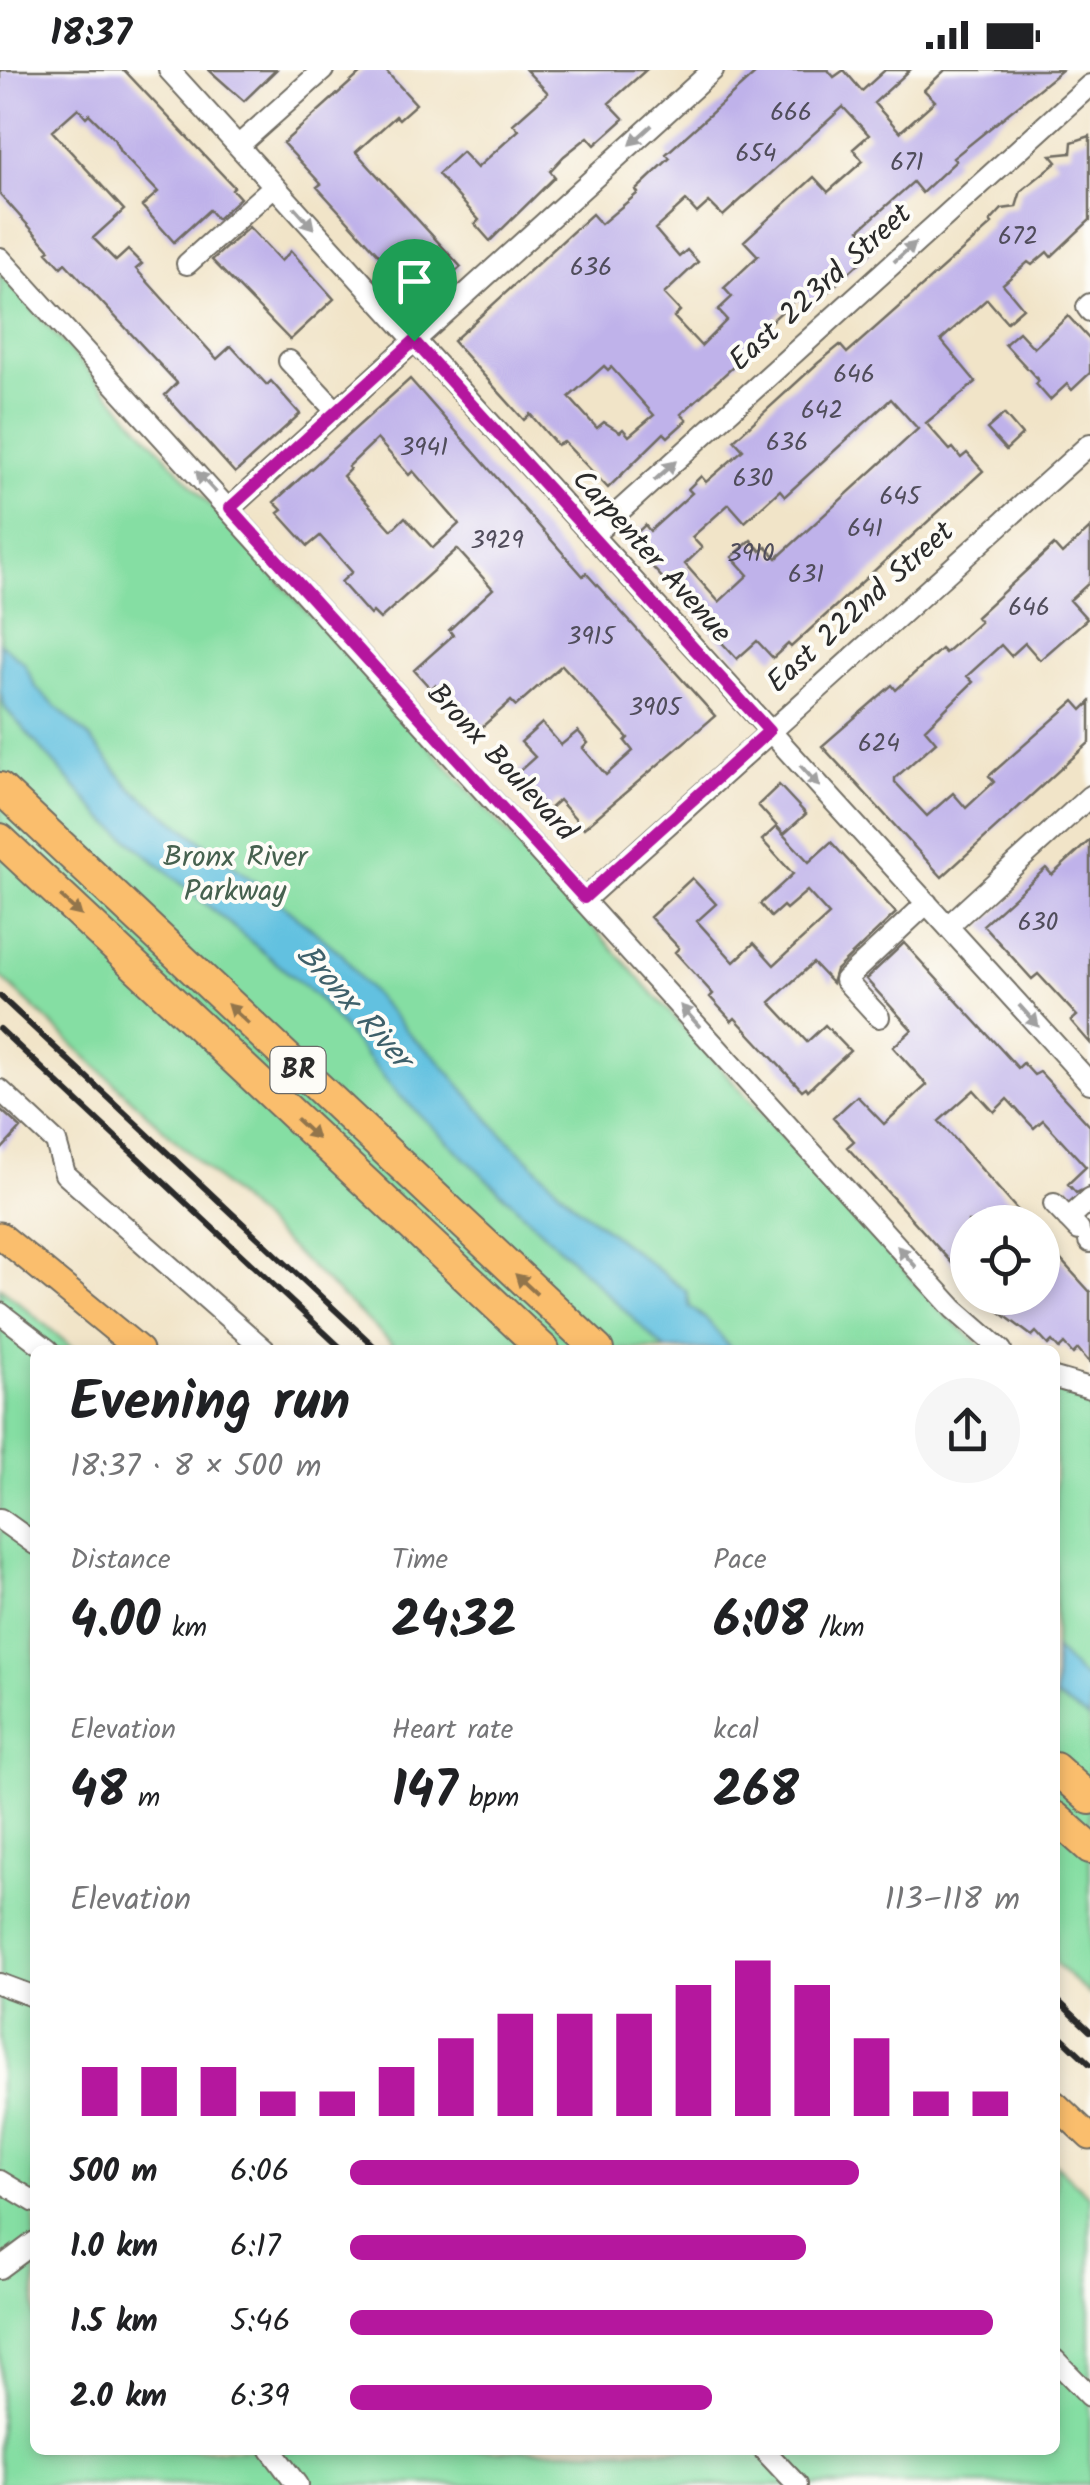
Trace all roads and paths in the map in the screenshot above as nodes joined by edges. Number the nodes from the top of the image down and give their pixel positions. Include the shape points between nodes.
1 (169, 70) edge
2 (323, 70) edge
3 (714, 70) edge
4 (1090, 84) edge
5 (238, 146) junction
6 (274, 186) junction
7 (0, 258) edge
8 (187, 264) dead end
9 (414, 341) junction
10 (289, 362) dead end
11 (337, 412) junction
12 (1090, 444) edge
13 (230, 508) junction
14 (592, 536) junction
15 (769, 731) junction
16 (0, 788) edge
17 (1090, 796) edge
18 (0, 838) edge
19 (584, 898) junction
20 (926, 903) junction
21 (948, 926) junction
22 (879, 1017) dead end
23 (1090, 1083) edge
24 (0, 1090) edge
25 (1090, 1199) edge
26 (1076, 1227) edge
27 (0, 1235) edge
28 (0, 1313) edge
29 (42, 1345) edge
30 (134, 1345) edge
31 (259, 1345) edge
32 (539, 1345) edge
33 (593, 1345) edge
34 (995, 1345) edge
35 (1060, 1379) edge
36 (1090, 1388) edge
37 (0, 1519) edge
38 (30, 1540) edge
39 (1060, 1772) edge
40 (1090, 1799) edge
41 (1060, 1821) edge
42 (1090, 1848) edge
43 (0, 1984) edge
44 (30, 1995) edge
45 (1060, 2109) edge
46 (1090, 2137) edge
47 (0, 2182) edge
48 (30, 2199) edge
49 (30, 2246) edge
50 (0, 2268) edge
51 (1060, 2365) edge
52 (1090, 2396) edge
53 (276, 2455) edge
54 (769, 2455) edge
55 (297, 2485) edge
56 (797, 2485) edge

1 - 5 street, Carpenter Avenue
2 - 5 street
3 -> 9 street
14 -> 4 street, East 223rd Street
5 - 6 street, Carpenter Avenue
6 - 8 street
6 -> 9 street, Carpenter Avenue
13 -> 7 street, Bronx Boulevard
9 - 11 street
9 - 14 street, Carpenter Avenue
10 - 11 street
11 - 13 street
12 - 15 street, East 222nd Street
13 - 19 street, Bronx Boulevard
14 - 15 street, Carpenter Avenue
15 - 19 street, East 222nd Street
15 -> 20 street, Carpenter Avenue
33 -> 16 highway, BR
17 - 21 street
18 -> 32 highway, BR
34 -> 19 street, Bronx Boulevard via 954,1309
20 - 21 street, Carpenter Avenue
20 - 22 street via 845,980
21 -> 23 street, Carpenter Avenue
24 - 31 street via 56,1142 65,1174
25 - 26 street
27 - 30 main road
28 - 29 street
35 - 36 street
37 - 38 street
39 - 40 highway
41 - 42 highway
43 - 44 street
45 - 46 main road
47 - 48 street
49 - 50 street
51 - 52 street
53 - 55 street
54 - 56 street

